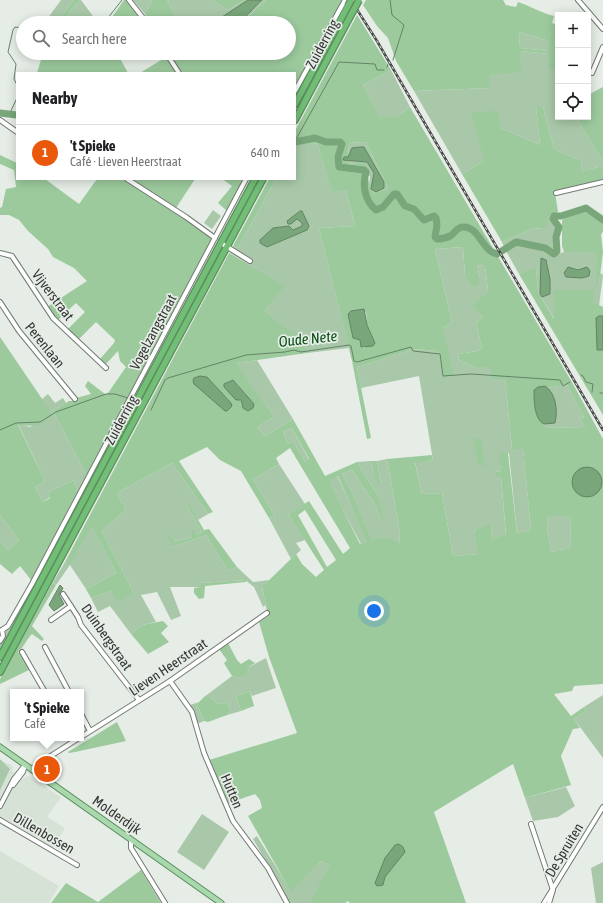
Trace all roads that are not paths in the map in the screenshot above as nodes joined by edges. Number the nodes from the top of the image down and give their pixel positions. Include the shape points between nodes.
1 (129, 0) edge
2 (351, 0) edge
3 (359, 0) edge
4 (578, 0) edge
5 (345, 3) edge
6 (142, 16) edge
7 (603, 29) edge
8 (603, 47) edge
9 (170, 60) edge
10 (177, 72) edge
11 (592, 73) dead end
12 (296, 88) edge
13 (296, 102) edge
14 (296, 118) edge
15 (0, 120) edge
16 (16, 131) edge
17 (129, 180) edge
18 (245, 180) edge
19 (254, 180) edge
20 (262, 180) edge
21 (603, 182) edge
22 (556, 193) dead end
23 (215, 238) junction
24 (221, 243) junction
25 (228, 246) junction
26 (0, 253) edge
27 (250, 261) dead end
28 (0, 302) edge
29 (106, 368) dead end
30 (75, 399) dead end
31 (63, 594) dead end
32 (71, 606) junction
33 (267, 613) dead end
34 (51, 620) dead end
35 (1, 630) edge
36 (0, 641) edge
37 (45, 647) dead end
38 (22, 652) dead end
39 (0, 657) edge
40 (0, 672) edge
41 (170, 681) junction
42 (43, 689) edge
43 (67, 689) edge
44 (139, 700) junction
45 (84, 720) edge
46 (90, 731) junction
47 (84, 735) edge
48 (68, 741) edge
49 (74, 741) edge
50 (69, 744) junction
51 (0, 747) edge
52 (25, 765) junction
53 (32, 770) junction
54 (0, 806) edge
55 (603, 807) edge
56 (0, 820) edge
57 (531, 824) dead end
58 (131, 840) junction
59 (77, 865) dead end
60 (553, 890) junction
61 (165, 903) edge
62 (222, 903) edge
63 (287, 903) edge
64 (544, 903) edge
65 (549, 903) edge

1 - 6 street
2 - 5 highway, Zuiderring, bridge
3 - 14 highway, Zuiderring, bridge
4 - 7 street
5 - 12 street
5 - 13 highway, Zuiderring
8 - 11 street
9 - 10 street
15 - 16 street
17 - 23 street
18 - 23 street, Vogelzangstraat
19 - 24 highway, Zuiderring
20 - 25 highway, Zuiderring
21 - 22 street
23 - 35 street, Vogelzangstraat via 32,584 8,626
24 - 25 street
24 - 39 highway, Zuiderring
25 - 27 street
25 - 40 highway, Zuiderring
26 - 29 street, Vijverstraat via 12,256 53,318
28 - 30 street, Perenlaan via 19,331
31 - 32 street, Duinbergstraat
32 - 34 street, Duinbergstraat
32 - 44 street, Duinbergstraat via 81,625
33 - 41 street, Lieven Heerstraat
35 - 36 street, Vogelzangstraat via 3,636
37 - 43 street
38 - 42 street
41 - 44 street, Lieven Heerstraat
41 - 63 street, Hutten via 192,712 204,753 233,821 268,868
44 - 46 street, Lieven Heerstraat
45 - 46 street
46 - 47 street, Lieven Heerstraat
48 - 50 street
49 - 50 street, Lieven Heerstraat
50 - 53 street, Lieven Heerstraat via 34,766
51 - 52 main road, Molderdijk
52 - 53 main road, Molderdijk
52 - 54 street
53 - 58 main road, Molderdijk
55 - 60 street, De Spruiten
56 - 59 street, Dillenbossen
57 - 60 street
58 - 61 street via 131,848
58 - 62 main road, Molderdijk
60 - 64 street, De Spruiten
60 - 65 street

